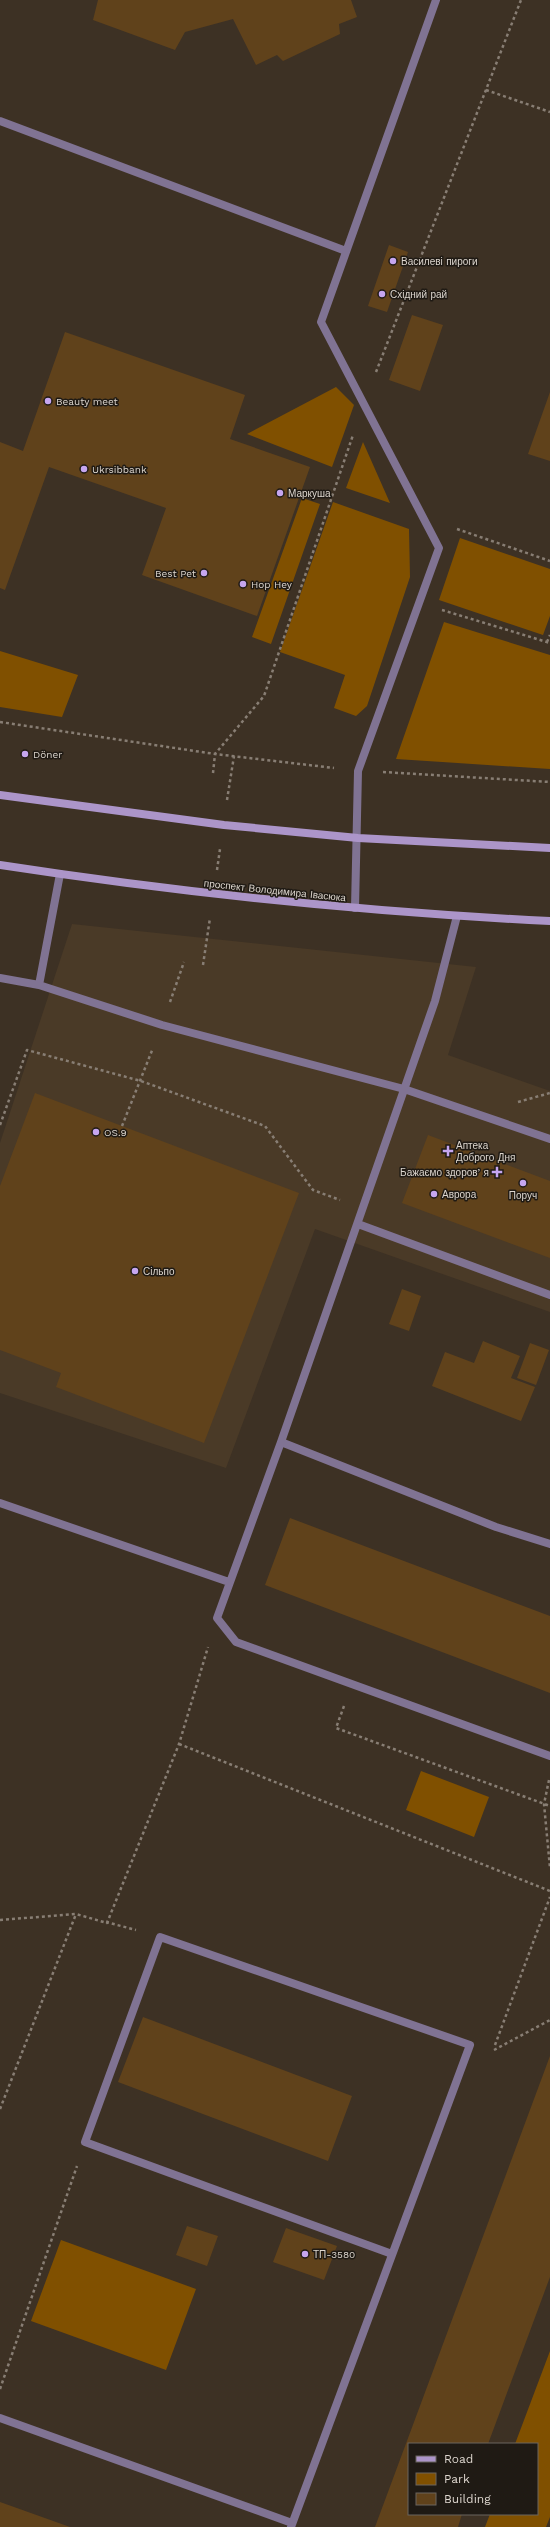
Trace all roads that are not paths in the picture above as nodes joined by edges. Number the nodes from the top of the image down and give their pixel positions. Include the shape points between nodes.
1 (436, 0) edge
2 (0, 121) edge
3 (346, 251) junction
4 (0, 794) edge
5 (358, 838) junction
6 (550, 848) edge
7 (0, 864) edge
8 (60, 874) junction
9 (354, 908) junction
10 (457, 916) junction
11 (550, 921) edge
12 (0, 978) edge
13 (40, 985) junction
14 (404, 1089) junction
15 (550, 1139) edge
16 (358, 1224) junction
17 (550, 1295) edge
18 (281, 1442) junction
19 (0, 1503) edge
20 (550, 1544) edge
21 (229, 1582) junction
22 (550, 1756) edge
23 (392, 2254) junction
24 (0, 2418) edge
25 (291, 2525) edge

1 - 3 lane
2 - 3 lane
3 - 5 lane via 321,322 439,548 358,771
4 - 5 main road via 224,825
5 - 6 main road
5 - 9 lane
7 - 8 main road, проспект Володимира Івасюка
8 - 9 main road, проспект Володимира Івасюка via 214,894
8 - 13 lane
9 - 10 main road, проспект Володимира Івасюка
10 - 11 main road, проспект Володимира Івасюка
10 - 14 lane via 435,1001
12 - 13 lane
13 - 14 lane via 162,1025
14 - 15 lane
14 - 16 lane
16 - 17 lane
16 - 18 lane
18 - 20 lane via 496,1527
18 - 21 lane
19 - 21 lane
21 - 22 lane via 217,1618 236,1642
23 - 23 lane via 470,2045 160,1937 85,2142
23 - 25 lane
24 - 25 lane

